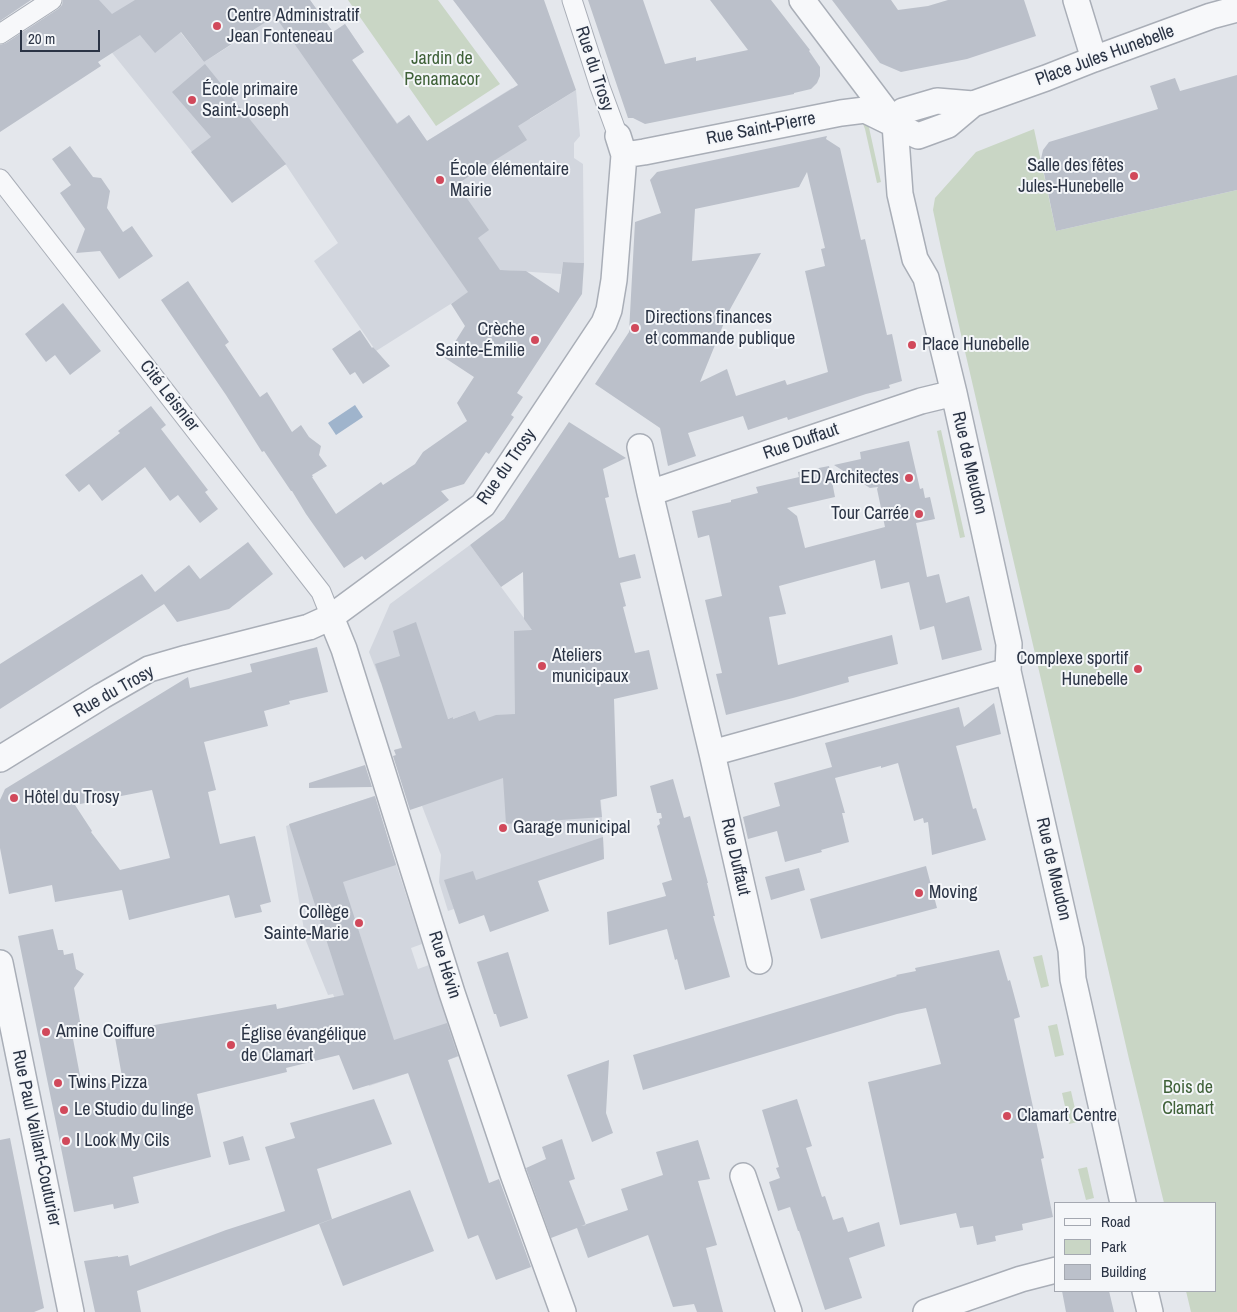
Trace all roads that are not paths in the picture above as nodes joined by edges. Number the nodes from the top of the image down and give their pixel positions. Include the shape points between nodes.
1 (52, 0) edge
2 (572, 0) edge
3 (802, 0) edge
4 (1076, 0) edge
5 (1237, 8) edge
6 (0, 34) edge
7 (1094, 59) junction
8 (895, 124) junction
9 (621, 146) junction
10 (0, 179) edge
11 (947, 395) junction
12 (640, 448) dead end
13 (650, 493) junction
14 (331, 617) junction
15 (1008, 671) junction
16 (712, 753) junction
17 (0, 759) edge
18 (1071, 950) junction
19 (759, 961) dead end
20 (0, 963) edge
21 (743, 1176) dead end
22 (1123, 1202) edge
23 (1134, 1202) edge
24 (1054, 1271) edge
25 (1145, 1292) edge
26 (72, 1312) edge
27 (563, 1312) edge
28 (789, 1312) edge
29 (926, 1312) edge
30 (1150, 1312) edge

1 - 6 street
2 - 9 street, Rue du Trosy
3 - 8 street
4 - 7 street
5 - 7 street, Place Jules Hunebelle
7 - 8 street, Place Jules Hunebelle via 973,104 937,100 903,111
8 - 9 street, Rue Saint-Pierre via 865,110 644,152
8 - 11 street, Rue de Meudon via 900,194 915,259 926,278
9 - 14 street, Rue du Trosy via 614,280 604,323 483,505
10 - 14 street, Cité Leisnier via 321,592
11 - 13 street, Rue Duffaut
11 - 15 street, Rue de Meudon via 1009,644
12 - 13 street, Rue Duffaut
13 - 16 street, Rue Duffaut
14 - 17 street, Rue du Trosy via 309,627 149,669
14 - 27 street, Rue Hévin via 344,649 452,993
15 - 16 street
15 - 18 street, Rue de Meudon
16 - 19 street, Rue Duffaut
18 - 22 street, Rue de Meudon via 1073,979
18 - 23 street, Rue de Meudon via 1085,976
20 - 26 street, Rue Paul Vaillant-Couturier
21 - 28 street
24 - 29 street
25 - 30 street

